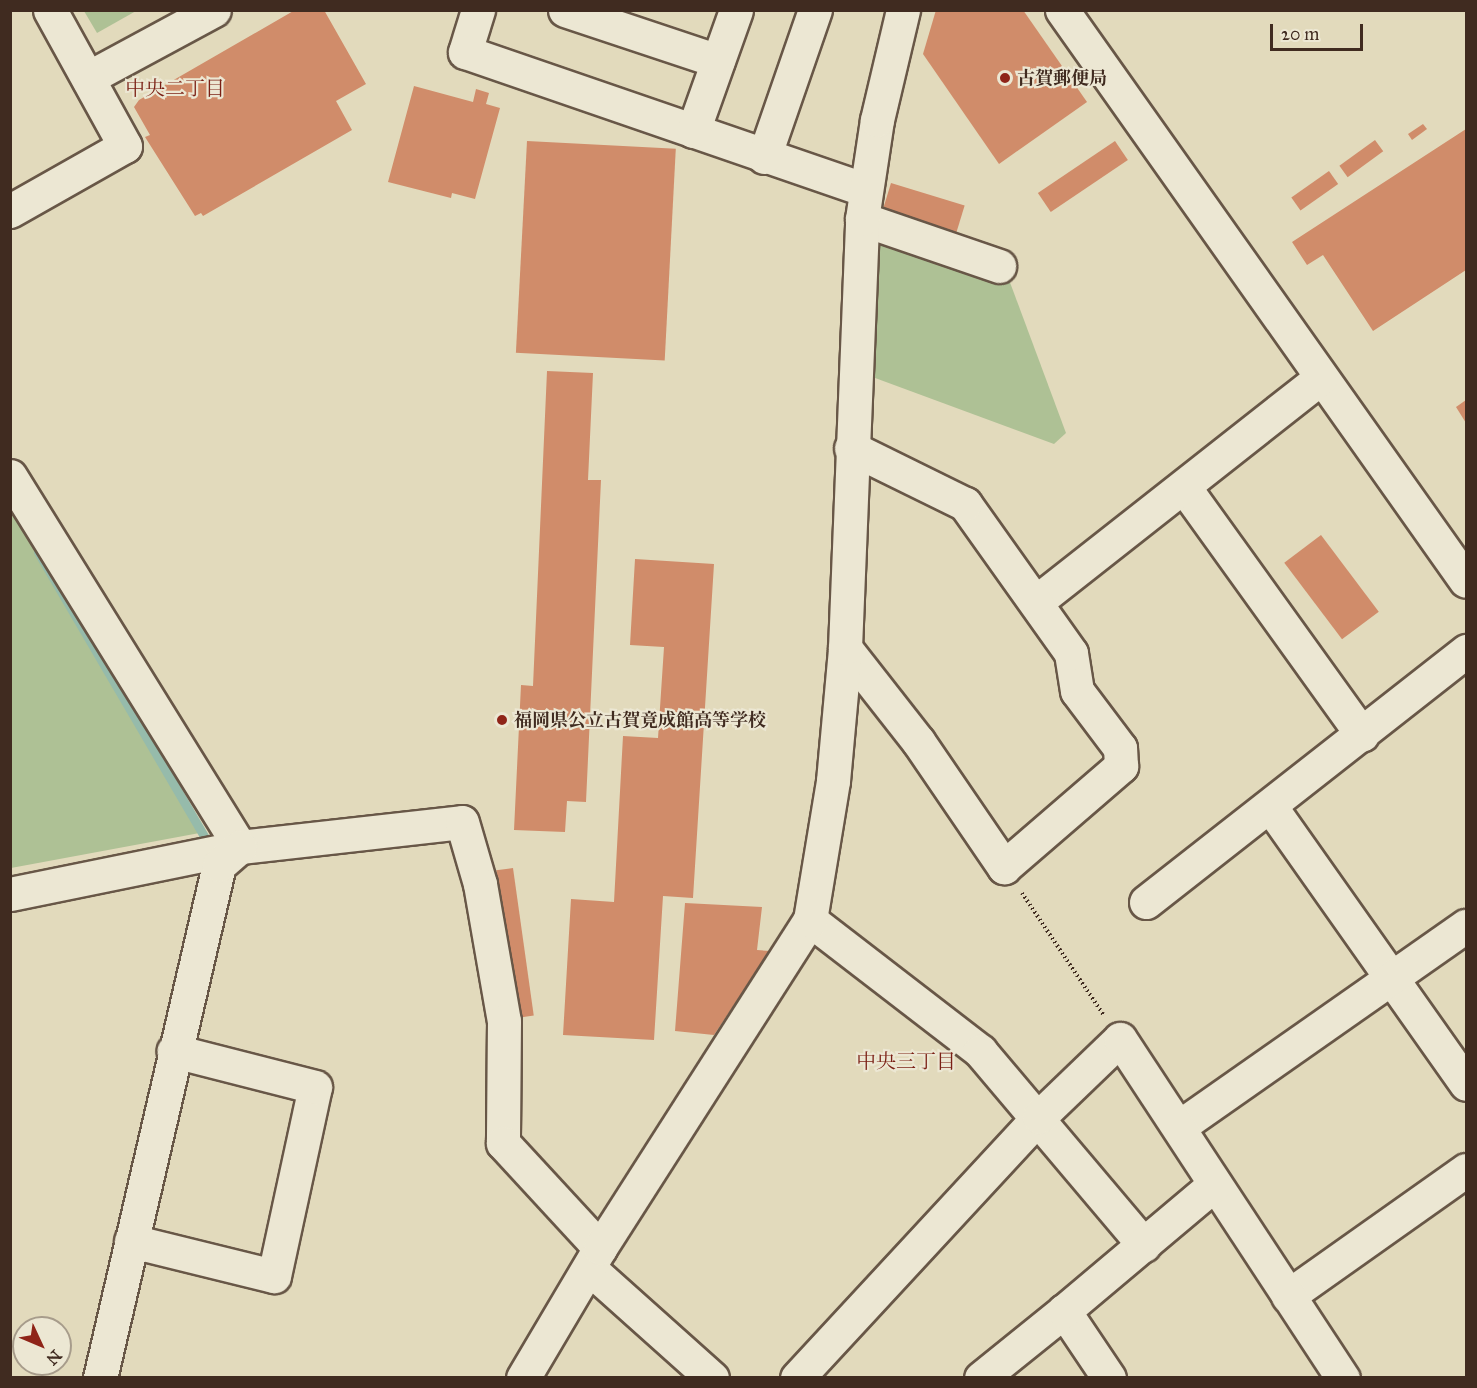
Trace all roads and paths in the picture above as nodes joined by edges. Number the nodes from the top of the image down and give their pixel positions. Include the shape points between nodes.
1 (50, 10) edge
2 (214, 10) edge
3 (478, 10) edge
4 (565, 10) edge
5 (736, 10) edge
6 (815, 10) edge
7 (903, 10) edge
8 (1062, 10) edge
9 (718, 61) junction
10 (88, 78) junction
11 (693, 131) junction
12 (764, 157) junction
13 (863, 205) junction
14 (10, 211) edge
15 (999, 266) dead end
16 (1321, 378) junction
17 (851, 448) junction
18 (10, 476) edge
19 (1184, 487) junction
20 (1467, 581) edge
21 (1036, 602) junction
22 (845, 648) junction
23 (1467, 651) edge
24 (1362, 735) junction
25 (1270, 806) junction
26 (240, 847) junction
27 (1004, 867) junction
28 (10, 894) edge
29 (1146, 902) dead end
30 (810, 920) junction
31 (1467, 926) edge
32 (1392, 978) junction
33 (1120, 1039) junction
34 (174, 1051) junction
35 (1467, 1084) edge
36 (1040, 1117) junction
37 (1180, 1126) junction
38 (1467, 1170) edge
39 (1215, 1185) junction
40 (131, 1241) junction
41 (1144, 1245) junction
42 (594, 1258) junction
43 (1288, 1296) junction
44 (1064, 1311) junction
45 (100, 1377) edge
46 (523, 1377) edge
47 (712, 1377) edge
48 (797, 1377) edge
49 (981, 1377) edge
50 (1109, 1377) edge
51 (1343, 1377) edge

1 - 10 street
2 - 10 street
3 - 11 street via 465,52
4 - 9 street
5 - 9 street
6 - 12 street
7 - 13 street via 877,120
8 - 16 street
9 - 11 street
10 - 14 street via 125,146
11 - 12 street
12 - 13 street
13 - 15 street
13 - 17 street
16 - 19 street
16 - 20 street
17 - 21 street via 965,504
17 - 22 street
18 - 26 street
19 - 21 street
19 - 24 street
21 - 27 street via 1071,653 1077,691 1120,748 1121,766
22 - 27 street via 918,741
22 - 30 street via 833,781
23 - 24 street
24 - 25 street
25 - 29 street
25 - 32 street
26 - 28 street
26 - 34 street via 219,865
26 - 42 street via 462,822 480,884 504,1021 503,1143
27 - 33 path
30 - 36 street via 980,1051
30 - 42 street
31 - 32 street
32 - 35 street
32 - 37 street
33 - 36 street
33 - 37 street
34 - 40 street
34 - 40 street via 315,1087 274,1276
36 - 41 street
36 - 48 street
37 - 39 street
38 - 43 street
39 - 41 street
39 - 43 street
40 - 45 street
41 - 44 street
42 - 46 street
42 - 47 street
43 - 51 street
44 - 49 street
44 - 50 street

